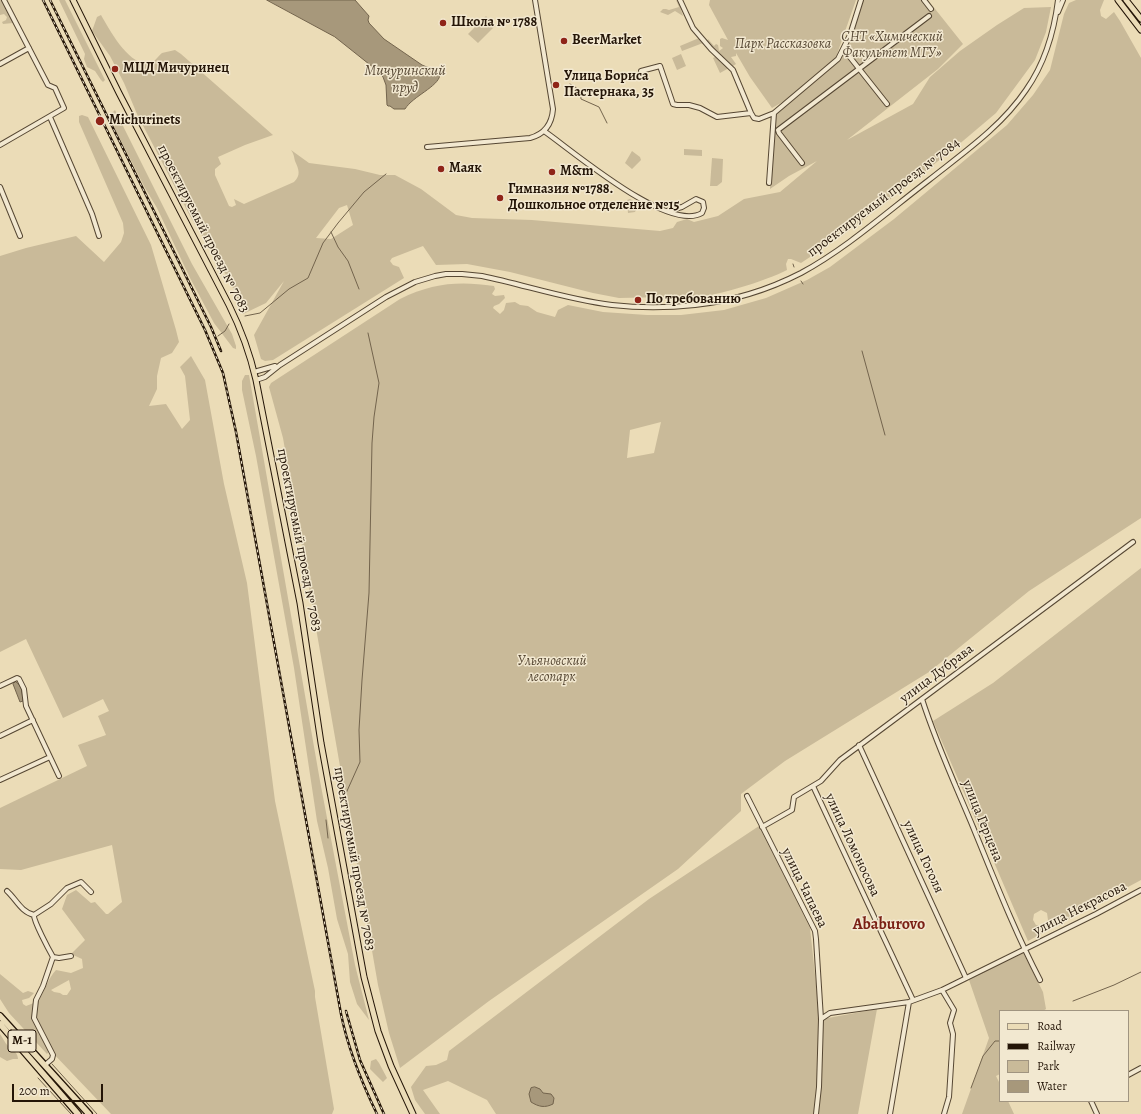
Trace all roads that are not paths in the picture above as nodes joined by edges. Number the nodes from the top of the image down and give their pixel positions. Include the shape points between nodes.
1 (4, 0) edge
2 (73, 0) edge
3 (535, 0) edge
4 (680, 0) edge
5 (861, 0) edge
6 (924, 0) edge
7 (1058, 0) edge
8 (1063, 0) edge
9 (1118, 0) edge
10 (1126, 0) edge
11 (931, 10) dead end
12 (930, 16) dead end
13 (1056, 18) junction
14 (1141, 20) edge
15 (1141, 30) edge
16 (29, 48) junction
17 (843, 51) junction
18 (0, 64) edge
19 (860, 69) junction
20 (641, 71) dead end
21 (887, 104) dead end
22 (774, 112) junction
23 (751, 113) junction
24 (50, 117) junction
25 (544, 130) junction
26 (0, 145) edge
27 (427, 147) dead end
28 (802, 163) dead end
29 (769, 183) dead end
30 (0, 187) edge
31 (666, 211) junction
32 (20, 236) dead end
33 (99, 236) dead end
34 (280, 365) junction
35 (254, 372) junction
36 (256, 380) junction
37 (1133, 542) dead end
38 (0, 686) edge
39 (922, 699) junction
40 (33, 720) junction
41 (0, 736) edge
42 (859, 745) junction
43 (50, 757) junction
44 (59, 776) dead end
45 (0, 780) edge
46 (813, 786) junction
47 (746, 796) dead end
48 (762, 827) junction
49 (1141, 890) edge
50 (7, 891) dead end
51 (91, 892) dead end
52 (34, 915) junction
53 (1024, 950) junction
54 (71, 956) dead end
55 (53, 957) junction
56 (966, 978) junction
57 (1040, 980) dead end
58 (942, 990) junction
59 (911, 1001) junction
60 (0, 1016) edge
61 (821, 1019) junction
62 (0, 1024) edge
63 (45, 1065) junction
64 (1141, 1068) edge
65 (1129, 1074) edge
66 (1091, 1102) edge
67 (78, 1114) edge
68 (89, 1114) edge
69 (413, 1114) edge
70 (816, 1114) edge
71 (890, 1114) edge
72 (944, 1114) edge
73 (1097, 1114) edge

1 - 16 street
2 - 35 main road, проектируемый проезд № 7083 via 125,106 238,322
3 - 25 street via 553,108 550,122
4 - 23 street via 693,28 733,70
5 - 17 street
6 - 11 street
7 - 13 street, проектируемый проезд № 7084
8 - 13 street, проектируемый проезд № 7084
9 - 15 main road
10 - 14 main road
12 - 19 street
13 - 34 street, проектируемый проезд № 7084 via 1038,72 1026,91 997,124 836,251 800,273 742,295 719,301 671,307 611,305 482,276 435,276 415,282 396,292
16 - 18 street
16 - 24 street via 48,85 55,88 64,108
17 - 19 street
17 - 22 street via 838,59
19 - 21 street
19 - 28 street via 778,130
20 - 23 street via 660,66 673,104 700,108 717,117
22 - 23 street via 759,119 754,118
22 - 29 street
24 - 26 street
24 - 33 street
25 - 27 street via 530,138
25 - 31 street via 623,189
30 - 32 street
31 - 31 street via 693,216 702,213 704,205 701,200 696,199 682,207
34 - 35 street, проектируемый проезд № 7084
34 - 36 street, проектируемый проезд № 7084 via 265,377
35 - 36 main road, проектируемый проезд № 7083
36 - 69 main road, проектируемый проезд № 7083 via 300,602 322,750 364,977 378,1031
37 - 39 street, улица Дубрава
38 - 40 street via 19,679 24,689 26,706
39 - 42 street, улица Дубрава
39 - 53 street, улица Герцена
40 - 41 street
40 - 43 street
42 - 46 street, улица Дубрава
42 - 56 street, улица Гоголя
43 - 44 street
43 - 45 street
46 - 48 street, улица Дубрава via 794,797 792,810
46 - 59 street, улица Ломоносова
47 - 48 street, улица Чапаева
48 - 61 street, улица Чапаева via 815,931
49 - 53 street, улица Некрасова
50 - 52 street via 22,910
51 - 52 street via 81,882 67,888 45,909
52 - 55 street via 34,920
53 - 56 street, улица Некрасова
53 - 57 street, улица Герцена
54 - 55 street
55 - 63 street via 36,1000 34,1018 52,1055 52,1059
56 - 58 street, улица Некрасова
58 - 59 street, улица Некрасова
58 - 72 street via 954,1010 950,1023 953,1034 950,1098
59 - 61 street, улица Некрасова via 830,1013
59 - 71 street
60 - 63 highway, М-1
61 - 70 street, улица Чапаева
62 - 67 highway, М-1
63 - 68 highway, М-1
64 - 65 street
66 - 73 street

